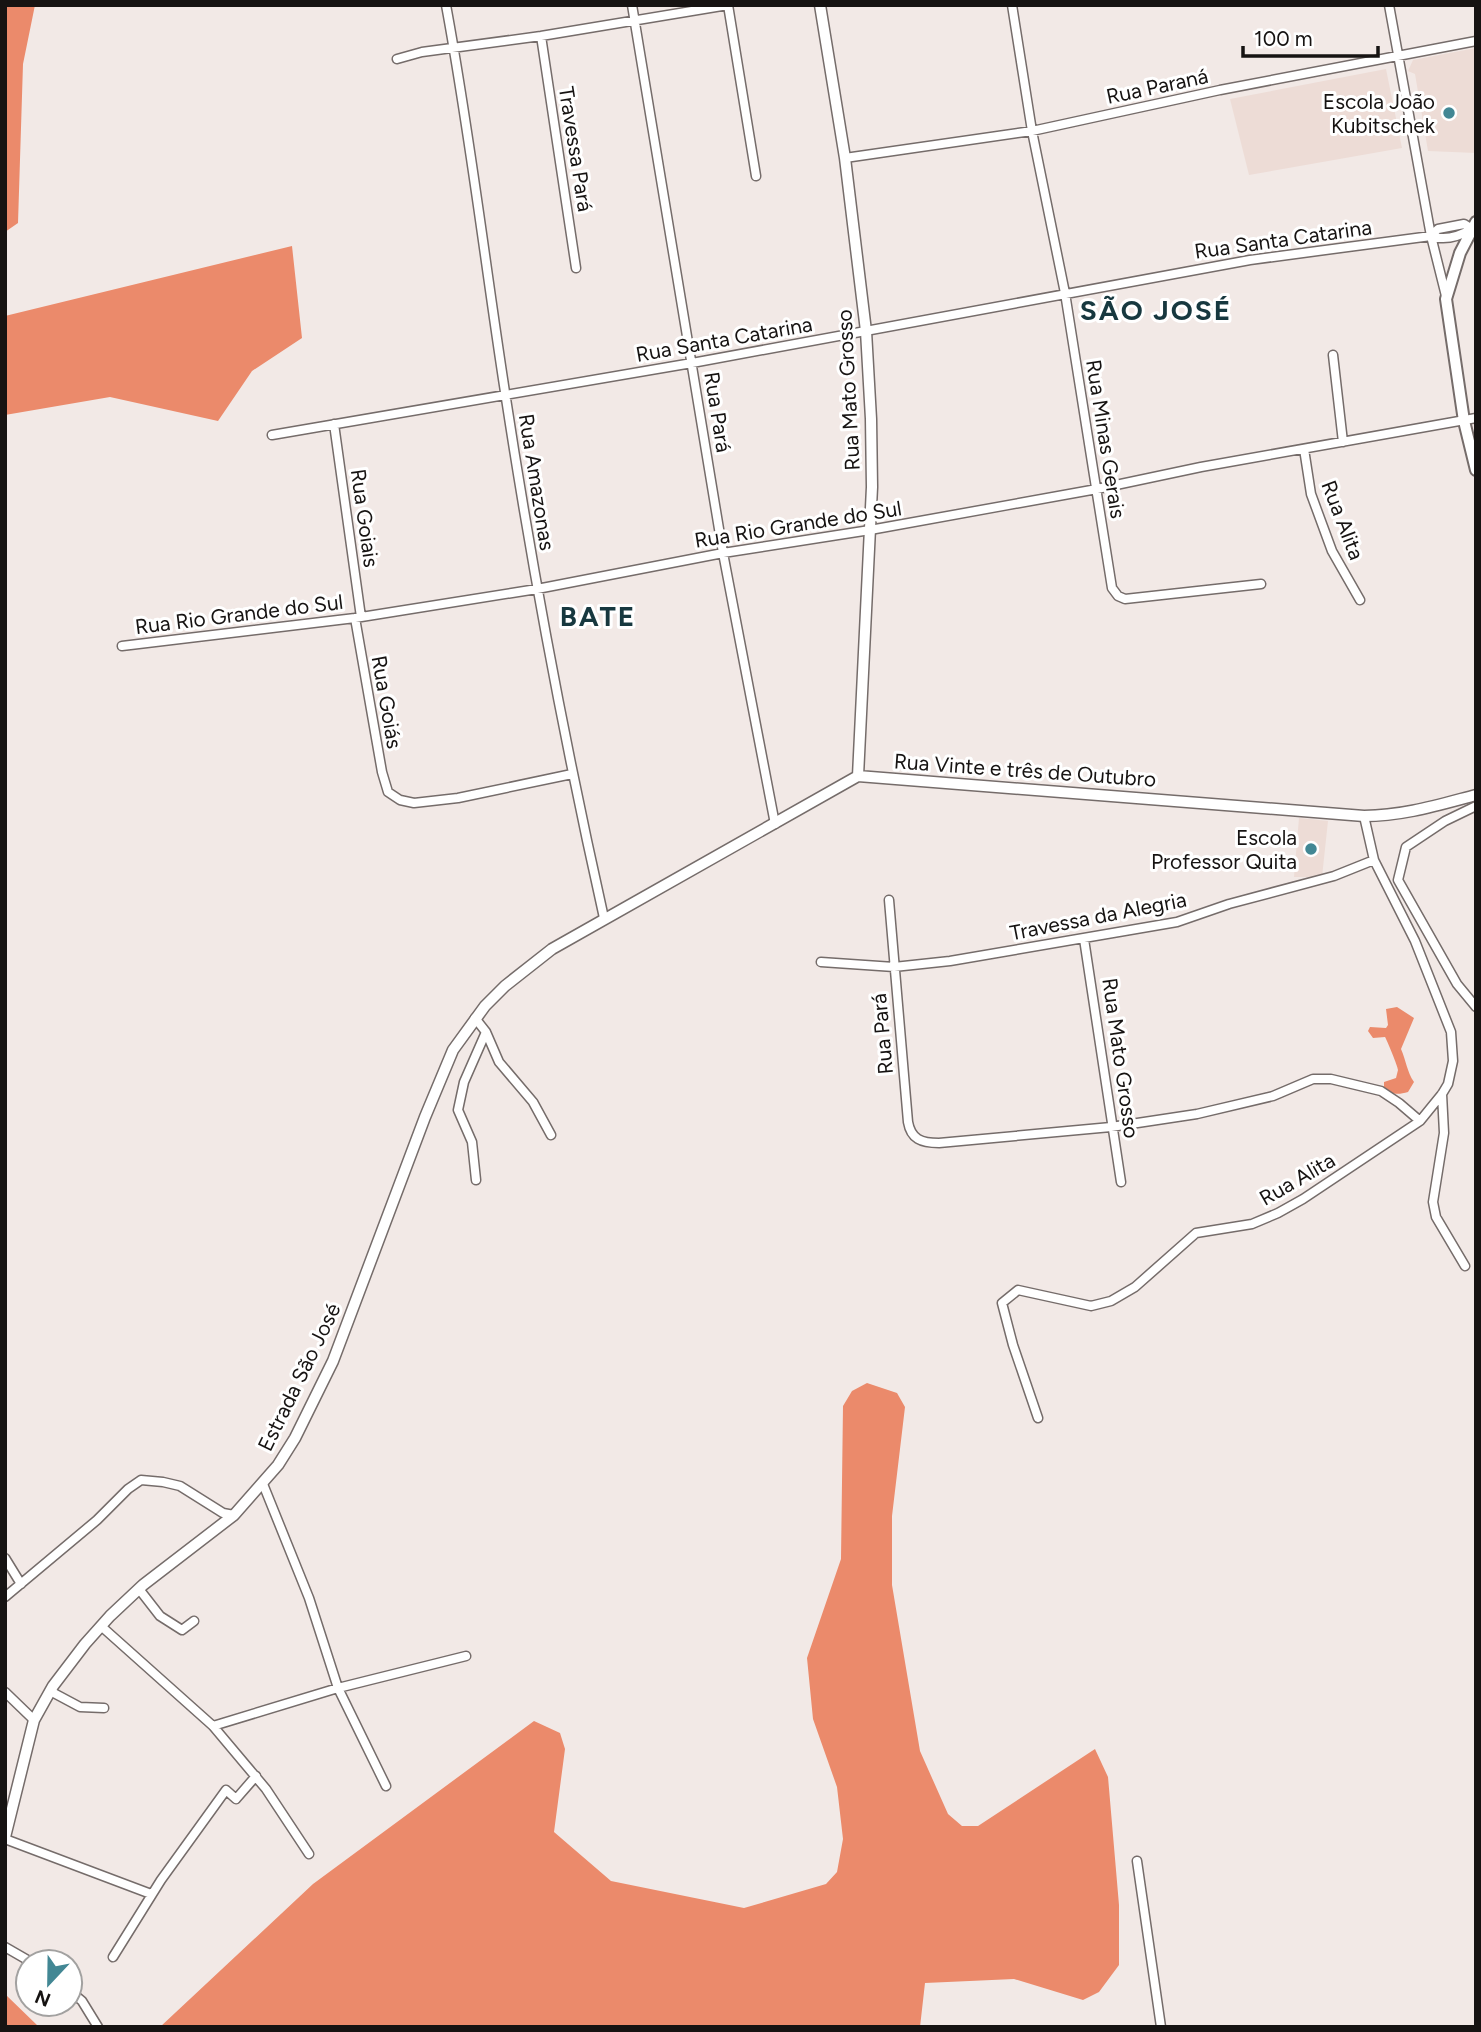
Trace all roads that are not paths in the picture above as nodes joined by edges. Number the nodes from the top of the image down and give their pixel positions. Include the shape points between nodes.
1 (446, 5) edge
2 (632, 5) edge
3 (728, 5) edge
4 (820, 5) edge
5 (1012, 5) edge
6 (1389, 5) edge
7 (635, 20) junction
8 (541, 36) junction
9 (1476, 41) edge
10 (454, 48) junction
11 (1399, 54) junction
12 (397, 59) dead end
13 (1032, 131) junction
14 (845, 158) junction
15 (756, 176) dead end
16 (1474, 226) edge
17 (1432, 236) junction
18 (576, 268) dead end
19 (1065, 293) junction
20 (1446, 299) junction
21 (866, 331) junction
22 (1333, 355) dead end
23 (692, 363) junction
24 (505, 395) junction
25 (1476, 418) edge
26 (1464, 421) junction
27 (334, 424) junction
28 (272, 435) dead end
29 (1343, 442) junction
30 (1304, 449) junction
31 (1476, 470) edge
32 (1097, 489) junction
33 (870, 530) junction
34 (723, 553) junction
35 (1261, 584) dead end
36 (537, 589) junction
37 (1360, 600) dead end
38 (358, 618) junction
39 (122, 646) dead end
40 (572, 774) junction
41 (858, 776) junction
42 (1476, 795) edge
43 (1476, 806) edge
44 (1364, 816) junction
45 (775, 824) junction
46 (1374, 860) junction
47 (890, 900) dead end
48 (604, 918) junction
49 (1084, 939) junction
50 (821, 962) dead end
51 (894, 967) junction
52 (1476, 1007) edge
53 (475, 1018) junction
54 (486, 1032) junction
55 (1442, 1094) junction
56 (1420, 1121) junction
57 (1111, 1127) junction
58 (551, 1135) dead end
59 (476, 1180) dead end
60 (1121, 1182) dead end
61 (1465, 1266) dead end
62 (1038, 1418) dead end
63 (263, 1485) junction
64 (234, 1516) junction
65 (5, 1558) edge
66 (21, 1584) junction
67 (139, 1589) junction
68 (5, 1597) edge
69 (194, 1621) dead end
70 (101, 1626) junction
71 (466, 1656) dead end
72 (338, 1688) junction
73 (50, 1691) junction
74 (5, 1692) edge
75 (104, 1708) dead end
76 (34, 1720) junction
77 (213, 1726) junction
78 (256, 1776) junction
79 (386, 1786) dead end
80 (5, 1838) edge
81 (309, 1854) dead end
82 (1137, 1861) dead end
83 (151, 1894) junction
84 (113, 1957) dead end
85 (84, 2004) edge
86 (98, 2027) edge
87 (1161, 2027) edge

1 - 10 street, Rua Amazonas
2 - 7 street, Rua Pará
3 - 7 street
3 - 15 street
4 - 14 street, Rua Mato Grosso
5 - 13 street, Rua Minas Gerais
6 - 11 street
7 - 8 street
7 - 23 street, Rua Pará
8 - 10 street
8 - 18 street, Travessa Pará
9 - 11 street, Rua Paraná
10 - 12 street
10 - 24 street, Rua Amazonas
11 - 13 street, Rua Paraná
11 - 17 street
13 - 14 street, Rua Paraná
13 - 19 street, Rua Minas Gerais
14 - 21 street, Rua Mato Grosso
16 - 17 street, Rua Santa Catarina via 1462,234 1440,239
16 - 20 main road
17 - 19 street, Rua Santa Catarina via 1250,260
17 - 20 street
19 - 21 street, Rua Santa Catarina
19 - 32 street, Rua Minas Gerais
20 - 26 main road
21 - 23 street, Rua Santa Catarina
21 - 33 street, Rua Mato Grosso via 872,454
22 - 29 street
23 - 24 street, Rua Santa Catarina
23 - 34 street, Rua Pará
24 - 27 street, Rua Santa Catarina
24 - 36 street, Rua Amazonas
25 - 26 street, Rua Rio Grande do Sul
26 - 29 street, Rua Rio Grande do Sul
26 - 31 main road
27 - 28 street, Rua Santa Catarina
27 - 38 street, Rua Goiais
29 - 30 street, Rua Rio Grande do Sul
30 - 32 street, Rua Rio Grande do Sul
30 - 37 street, Rua Alita via 1311,494 1328,541
32 - 33 street, Rua Rio Grande do Sul
32 - 35 street, Rua Minas Gerais via 1112,588 1118,596 1150,597
33 - 34 street, Rua Rio Grande do Sul
33 - 41 street, Rua Mato Grosso
34 - 36 street, Rua Rio Grande do Sul
34 - 45 street, Rua Pará
36 - 38 street, Rua Rio Grande do Sul
36 - 40 street, Rua Amazonas
38 - 39 street, Rua Rio Grande do Sul
38 - 40 street, Rua Goiás via 388,792 407,802 422,802
40 - 48 street, Rua Amazonas
41 - 44 street, Rua Vinte e três de Outubro
41 - 45 street
42 - 44 street, Rua Vinte e três de Outubro via 1411,813
43 - 52 street via 1406,846 1398,880 1457,984
44 - 46 street, Rua Alita
45 - 48 street
46 - 49 street, Travessa da Alegria via 1177,922
46 - 55 street, Rua Alita via 1415,941 1451,1032 1453,1061
47 - 51 street, Rua Pará
48 - 53 street, Estrada São José via 552,948
49 - 51 street, Travessa da Alegria
49 - 57 street, Rua Mato Grosso
50 - 51 street, Travessa da Alegria
51 - 57 street, Rua Pará via 910,1133 914,1137 939,1143
53 - 54 street
53 - 63 street, Estrada São José via 453,1050 425,1117 333,1361 295,1438
54 - 58 street via 499,1062 533,1102
54 - 59 street via 464,1082 458,1110 472,1142
55 - 56 street, Rua Alita
55 - 61 street via 1444,1133 1433,1202 1436,1217
56 - 57 street via 1381,1091 1322,1079 1209,1111
56 - 62 street, Rua Alita via 1278,1213 1252,1224 1196,1233 1135,1287 1111,1301 1091,1306 1018,1290 1011,1294 1002,1303
57 - 60 street, Rua Mato Grosso
63 - 64 street, Estrada São José
63 - 72 street via 309,1598
64 - 66 street via 180,1486 141,1480
64 - 67 street, Estrada São José
65 - 66 street
66 - 68 street
67 - 69 street via 160,1616 182,1630
67 - 70 street, Estrada São José
70 - 73 street, Estrada São José
70 - 77 street
71 - 72 street
72 - 77 street
72 - 79 street
73 - 75 street via 80,1707
73 - 76 street, Estrada São José
74 - 76 street
76 - 80 street, Estrada São José
77 - 78 street
78 - 81 street
78 - 83 street via 236,1799 226,1790
80 - 83 street
82 - 87 street
83 - 84 street
85 - 86 street

